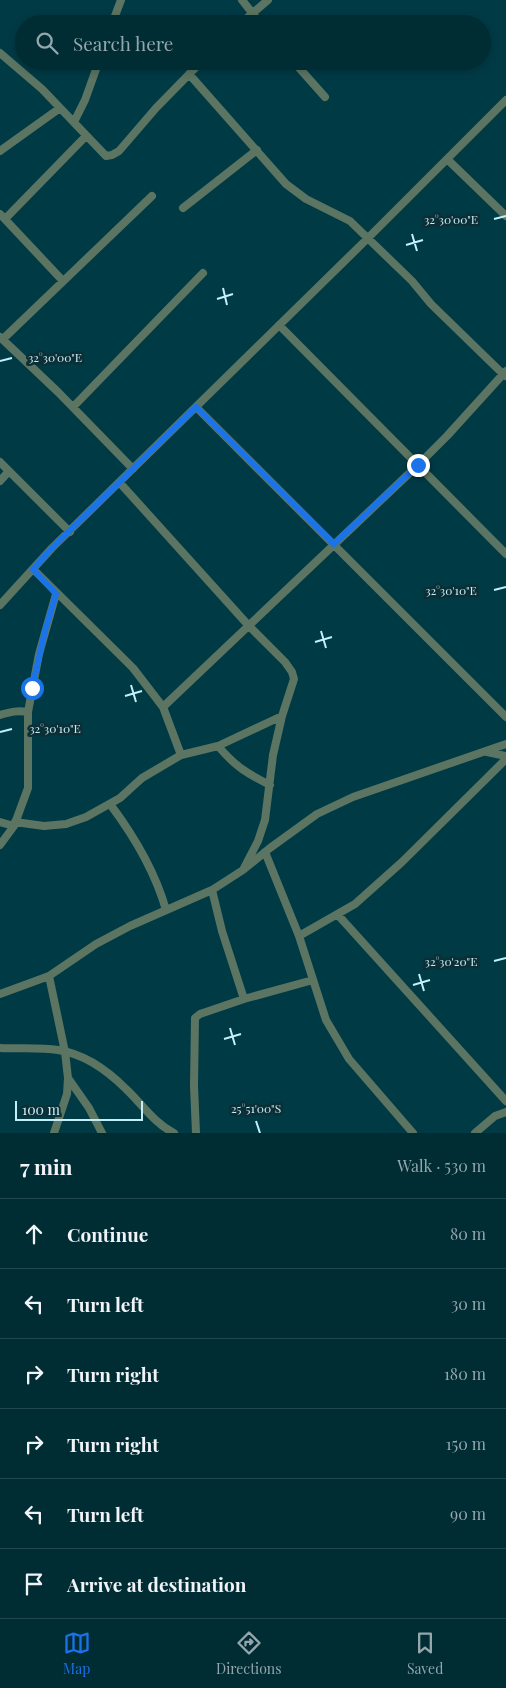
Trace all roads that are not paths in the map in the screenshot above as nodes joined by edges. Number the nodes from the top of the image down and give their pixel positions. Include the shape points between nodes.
1 (121, 0) edge
2 (242, 0) edge
3 (268, 0) edge
4 (251, 13) joint
5 (115, 15) edge
6 (0, 52) edge
7 (15, 66) edge
8 (19, 70) edge
9 (97, 70) edge
10 (194, 70) edge
11 (301, 70) edge
12 (190, 74) junction
13 (325, 97) dead end
14 (506, 100) edge
15 (60, 108) junction
16 (74, 122) junction
17 (86, 136) junction
18 (256, 150) junction
19 (0, 151) edge
20 (447, 160) junction
21 (152, 196) dead end
22 (183, 208) dead end
23 (506, 216) edge
24 (3, 217) edge
25 (367, 239) junction
26 (203, 273) dead end
27 (63, 281) junction
28 (279, 326) junction
29 (1, 338) edge
30 (505, 374) edge
31 (73, 407) junction
32 (196, 407) junction
33 (0, 462) edge
34 (418, 465) junction
35 (133, 469) junction
36 (9, 471) junction
37 (0, 480) edge
38 (120, 483) junction
39 (70, 532) junction
40 (334, 544) junction
41 (506, 554) edge
42 (33, 569) junction
43 (56, 594) junction
44 (0, 605) edge
45 (249, 626) junction
46 (163, 707) junction
47 (28, 712) junction
48 (0, 715) edge
49 (282, 716) junction
50 (506, 717) edge
51 (506, 744) edge
52 (218, 746) junction
53 (487, 752) junction
54 (181, 755) junction
55 (506, 758) edge
56 (270, 785) junction
57 (110, 804) junction
58 (0, 822) edge
59 (14, 824) junction
60 (258, 841) junction
61 (0, 846) edge
62 (266, 851) junction
63 (244, 870) junction
64 (212, 890) junction
65 (166, 910) junction
66 (338, 915) junction
67 (299, 936) junction
68 (49, 976) junction
69 (313, 980) junction
70 (0, 994) edge
71 (244, 999) junction
72 (0, 1048) edge
73 (65, 1052) junction
74 (68, 1078) junction
75 (506, 1101) edge
76 (506, 1112) edge
77 (54, 1133) edge
78 (102, 1133) edge
79 (174, 1133) edge
80 (196, 1133) edge
81 (413, 1133) edge
82 (475, 1133) edge

1 - 5 street
2 - 4 street
3 - 4 street
6 - 7 street
8 - 15 street
9 - 16 street
10 - 12 street
11 - 13 street
12 - 17 street via 120,151 106,156
12 - 18 street
14 - 20 street
15 - 16 street
15 - 19 street
16 - 17 street
17 - 24 street
18 - 22 street
18 - 25 street via 286,184 306,199 350,221
20 - 23 street
20 - 25 street
21 - 27 street
24 - 27 street
25 - 28 street
25 - 30 street
26 - 31 street
27 - 29 street
28 - 32 street
28 - 34 street
29 - 31 street
30 - 34 street
31 - 35 street
32 - 35 street
32 - 40 street
33 - 36 street
34 - 40 street
34 - 41 street
35 - 38 street
36 - 37 street
36 - 39 street
38 - 39 street
38 - 45 street
39 - 42 street
40 - 45 street
40 - 50 street
42 - 43 street
42 - 44 street
43 - 46 street via 133,668
43 - 47 street via 39,654
45 - 46 street
45 - 49 street via 292,672 294,679
46 - 54 street
47 - 48 street
47 - 59 street via 28,788
49 - 52 street
49 - 56 street
51 - 53 street
52 - 54 street
52 - 56 street via 246,773
53 - 55 street
53 - 62 street via 353,797 317,814
54 - 57 street via 142,778
55 - 66 street via 402,862
56 - 60 street
57 - 59 street via 66,824
57 - 65 street via 140,848
58 - 59 street
59 - 61 street
60 - 62 street
60 - 63 street
62 - 63 street
62 - 67 street
63 - 64 street
64 - 65 street
64 - 71 street
65 - 68 street via 96,944
66 - 67 street
66 - 75 street
67 - 69 street
68 - 70 street
68 - 73 street
69 - 71 street
69 - 81 street via 326,1020 349,1059
71 - 80 street via 195,1018
72 - 73 street
73 - 74 street
73 - 79 street via 100,1067 126,1088 148,1114
74 - 77 street via 67,1094
74 - 78 street
76 - 82 street via 495,1116

